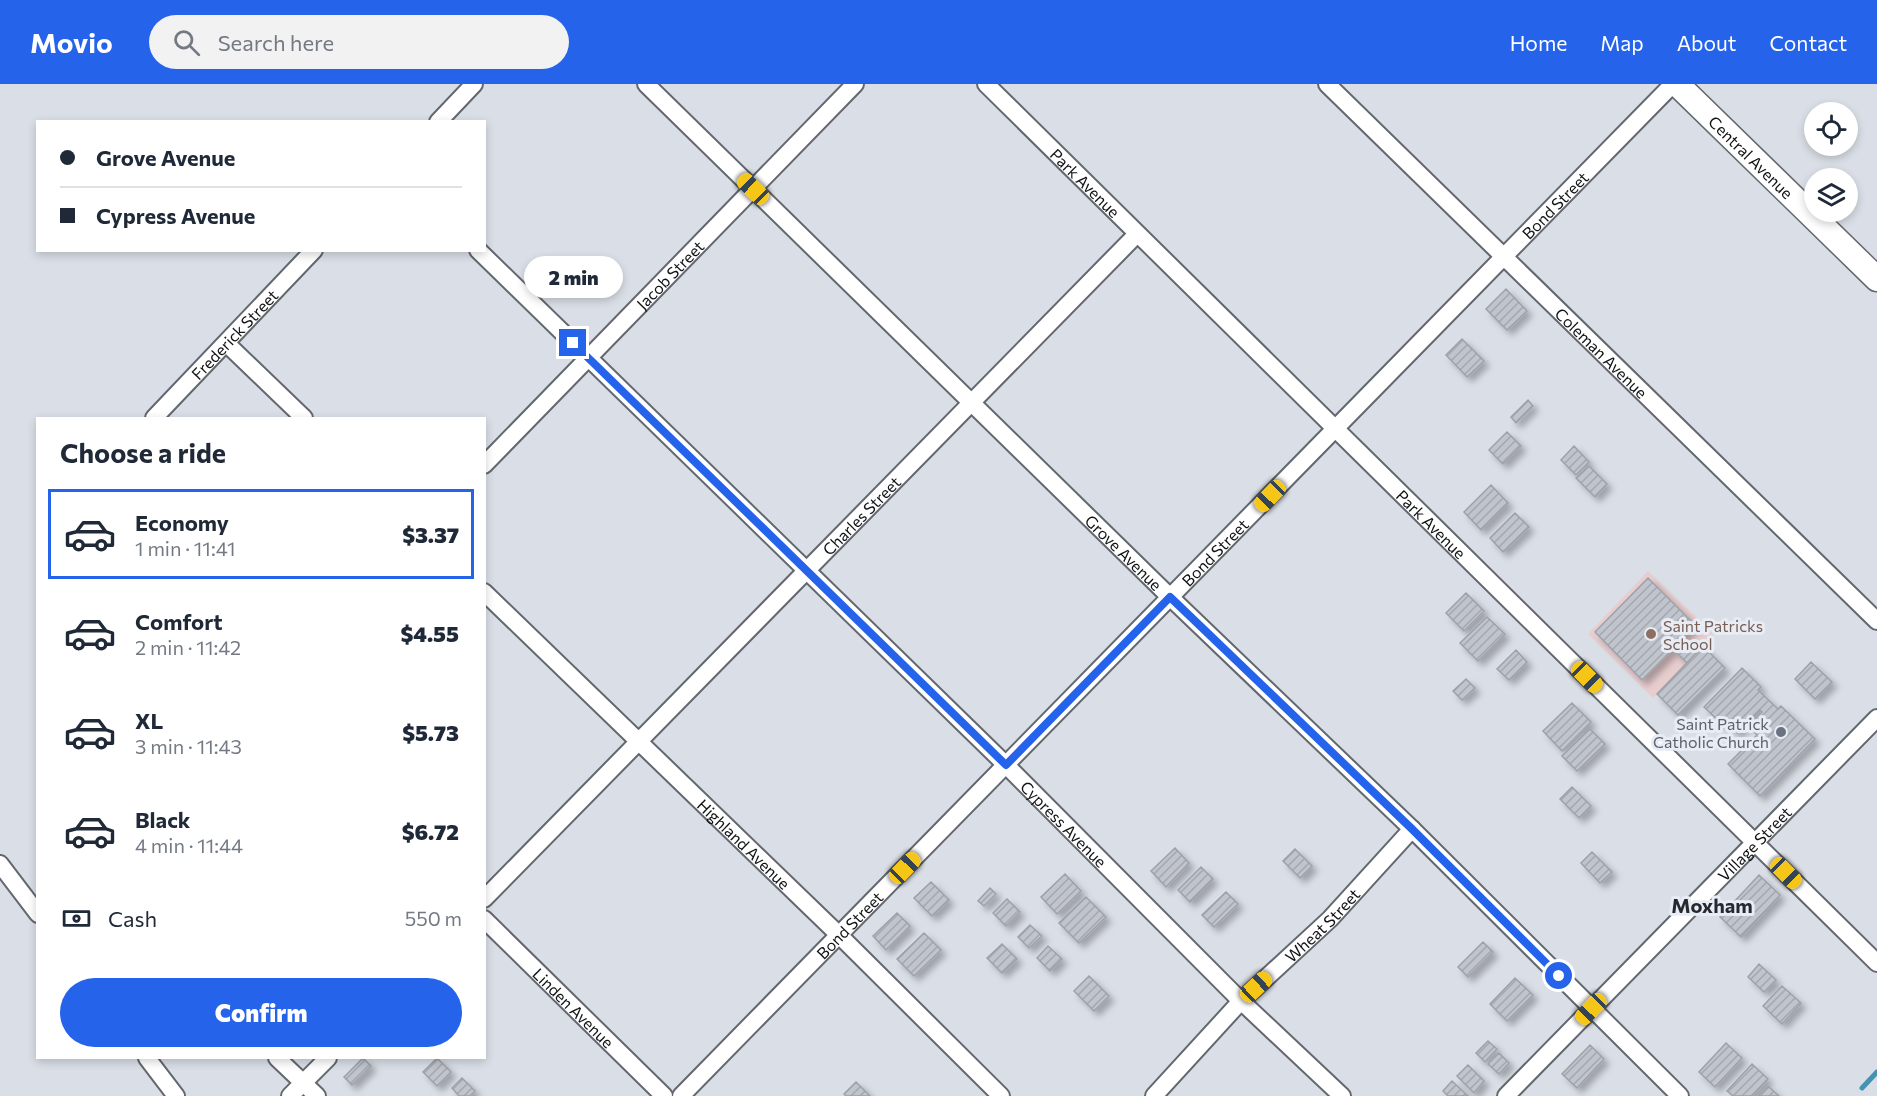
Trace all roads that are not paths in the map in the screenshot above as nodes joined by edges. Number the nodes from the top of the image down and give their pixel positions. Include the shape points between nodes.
1 (474, 84) edge
2 (646, 84) edge
3 (855, 84) edge
4 (986, 84) edge
5 (1327, 84) edge
6 (1675, 84) edge
7 (440, 120) edge
8 (753, 189) junction
9 (1137, 234) junction
10 (312, 252) edge
11 (480, 252) edge
12 (1504, 256) junction
13 (1877, 279) edge
14 (226, 343) junction
15 (588, 358) junction
16 (971, 402) junction
17 (155, 417) edge
18 (303, 417) edge
19 (1335, 429) junction
20 (486, 463) edge
21 (806, 571) junction
22 (486, 594) edge
23 (1170, 597) junction
24 (1877, 621) edge
25 (1877, 718) edge
26 (639, 741) junction
27 (1006, 765) junction
28 (1412, 829) junction
29 (1755, 843) junction
30 (0, 864) edge
31 (486, 897) edge
32 (36, 911) edge
33 (486, 921) edge
34 (839, 935) junction
35 (1877, 963) edge
36 (1241, 1001) junction
37 (1591, 1009) junction
38 (148, 1059) edge
39 (278, 1059) edge
40 (327, 1059) edge
41 (302, 1083) junction
42 (176, 1096) edge
43 (290, 1096) edge
44 (317, 1096) edge
45 (664, 1096) edge
46 (681, 1096) edge
47 (1001, 1096) edge
48 (1154, 1096) edge
49 (1342, 1096) edge
50 (1506, 1096) edge
51 (1680, 1096) edge

1 - 7 street
2 - 8 street, Grove Avenue
3 - 8 street, Jacob Street
4 - 9 street, Park Avenue
5 - 12 street, Coleman Avenue
6 - 12 street, Bond Street
6 - 13 main road, Central Avenue
8 - 15 street, Jacob Street
8 - 16 street, Grove Avenue
9 - 16 street, Charles Street
9 - 19 street, Park Avenue
10 - 14 street, Frederick Street
11 - 15 street, Cypress Avenue
12 - 19 street, Bond Street
12 - 24 street, Coleman Avenue
14 - 17 street, Frederick Street
14 - 18 street
15 - 20 street, Jacob Street
15 - 21 street, Cypress Avenue
16 - 21 street, Charles Street
16 - 23 street, Grove Avenue
19 - 23 street, Bond Street
19 - 29 street, Park Avenue
21 - 26 street, Charles Street
21 - 27 street, Cypress Avenue
22 - 26 street, Highland Avenue
23 - 27 street, Bond Street
23 - 28 street, Grove Avenue
25 - 29 street, Village Street
26 - 31 street, Charles Street
26 - 34 street, Highland Avenue
27 - 34 street, Bond Street
27 - 36 street, Cypress Avenue
28 - 36 street, Wheat Street via 1330,919
28 - 37 street, Grove Avenue
29 - 35 street, Park Avenue
29 - 37 street, Village Street
30 - 32 street
33 - 45 street, Linden Avenue
34 - 46 street, Bond Street
34 - 47 street, Highland Avenue
36 - 48 street, Wheat Street
36 - 49 street, Cypress Avenue
37 - 50 street, Village Street
37 - 51 street, Grove Avenue
38 - 42 street
39 - 41 street
40 - 41 street
41 - 43 street
41 - 44 street

